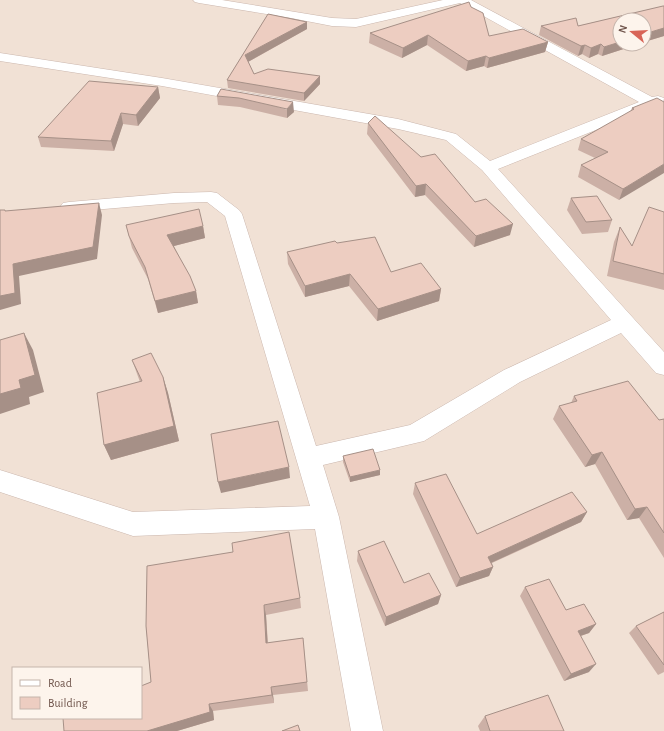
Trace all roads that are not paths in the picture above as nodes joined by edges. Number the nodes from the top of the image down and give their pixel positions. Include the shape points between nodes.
1 (199, 0) edge
2 (460, 0) edge
3 (0, 57) edge
4 (658, 100) edge
5 (488, 168) junction
6 (52, 209) edge
7 (625, 322) junction
8 (664, 367) edge
9 (308, 458) junction
10 (0, 481) edge
11 (326, 517) junction
12 (367, 731) edge

1 - 2 street via 332,22 356,23
2 - 4 street
3 - 5 street via 162,82 398,124 451,137
4 - 5 street
5 - 7 street
6 - 9 street via 211,197 233,214
7 - 8 street
7 - 9 street via 512,376 416,434
9 - 11 street
10 - 11 street via 133,524
11 - 12 street

